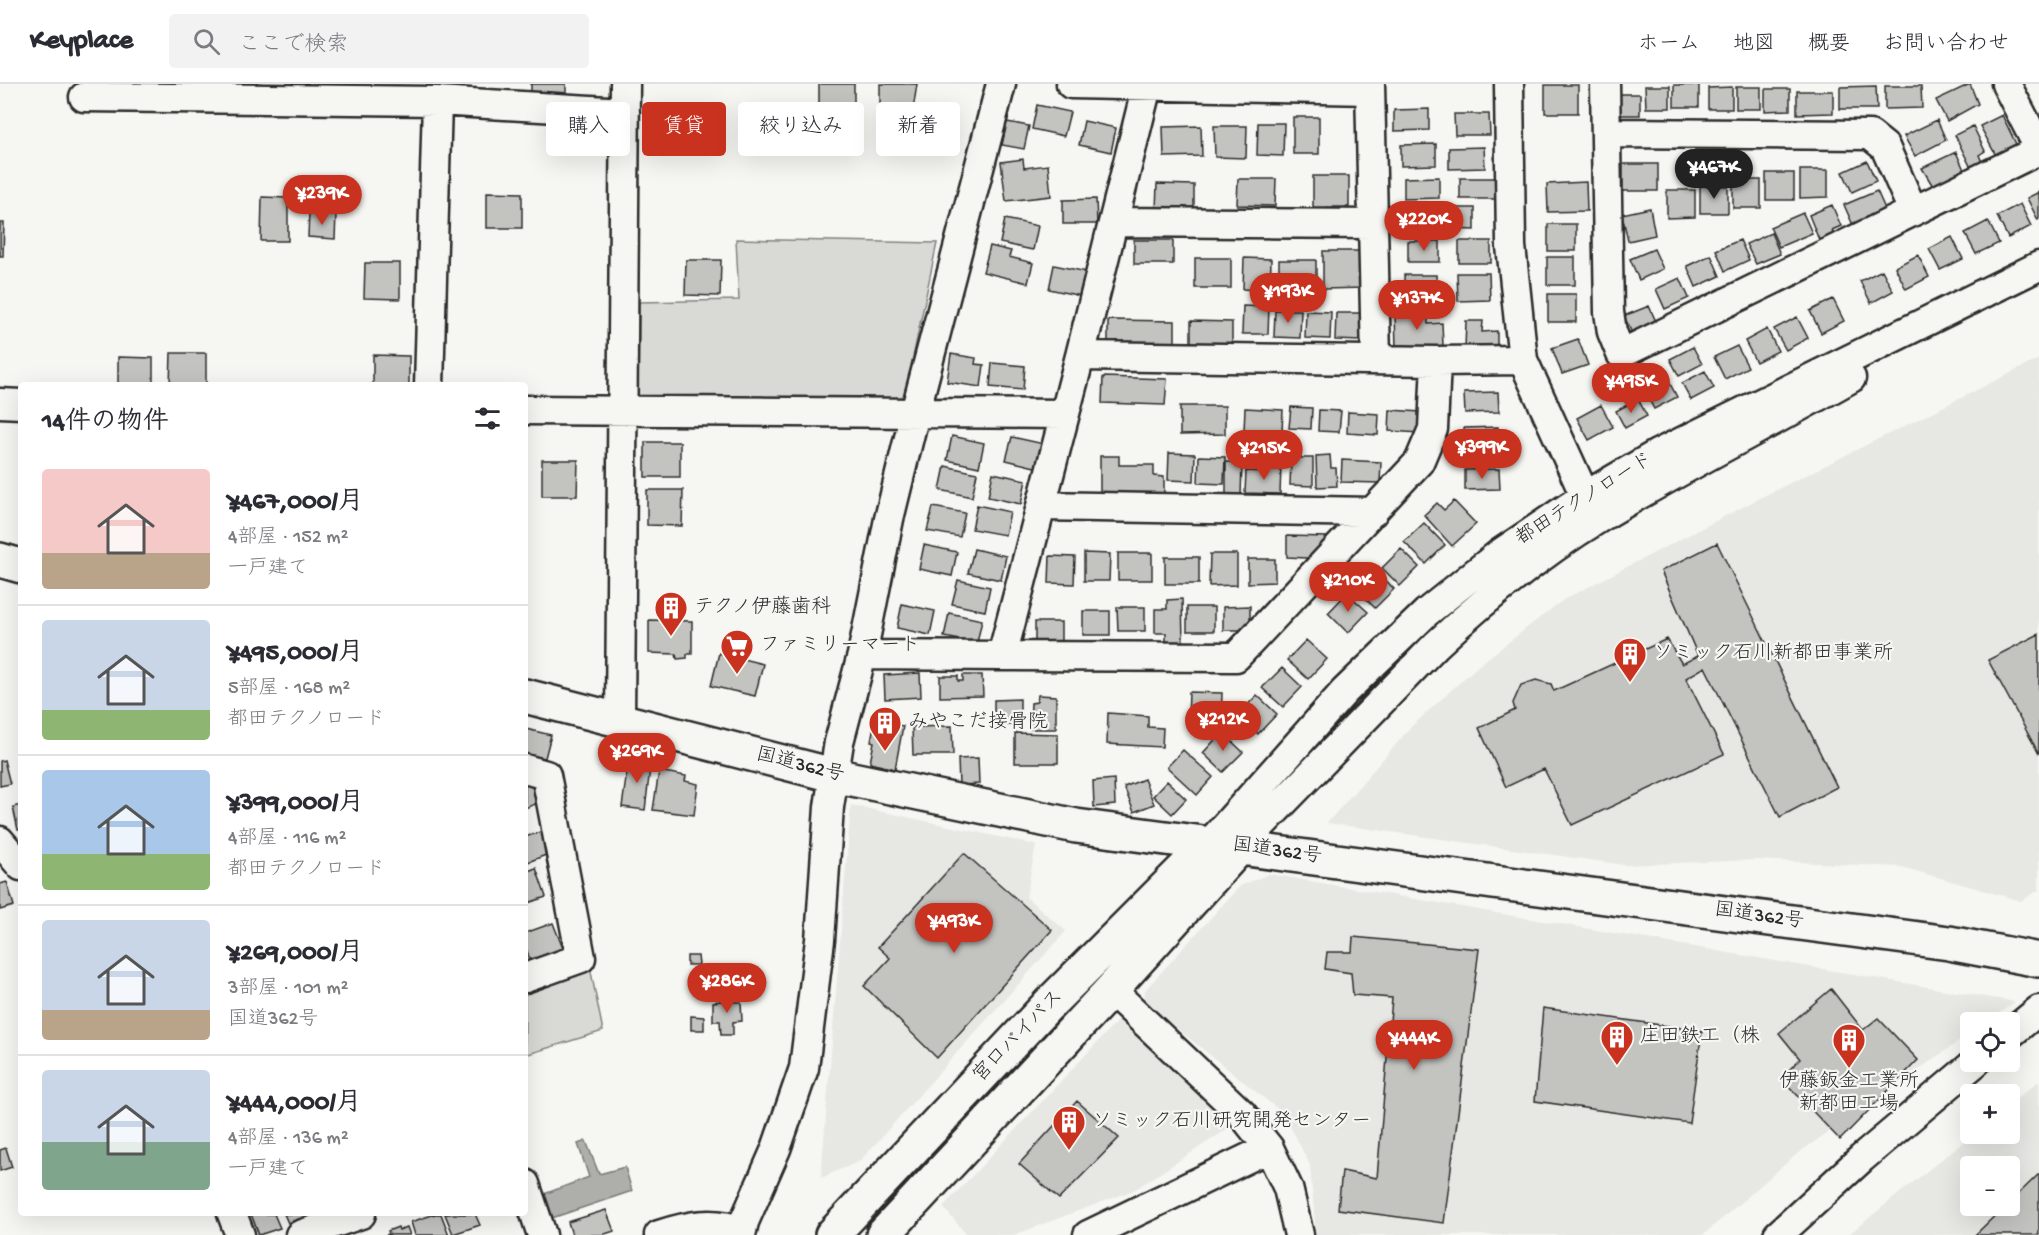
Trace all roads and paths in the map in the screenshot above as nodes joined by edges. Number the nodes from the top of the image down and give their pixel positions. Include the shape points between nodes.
1 (625, 84) edge
2 (1001, 84) edge
3 (1071, 84) edge
4 (1509, 84) edge
5 (1605, 84) edge
6 (2006, 84) edge
7 (1147, 86) junction
8 (1370, 87) edge
9 (84, 97) dead end
10 (437, 101) junction
11 (625, 102) edge
12 (546, 107) edge
13 (1606, 133) junction
14 (2039, 149) edge
15 (625, 156) edge
16 (1913, 211) junction
17 (1114, 222) junction
18 (1373, 224) junction
19 (2039, 266) edge
20 (2039, 286) edge
21 (1080, 356) junction
22 (1376, 360) junction
23 (1523, 360) junction
24 (1436, 361) junction
25 (429, 382) edge
26 (0, 403) edge
27 (18, 404) edge
28 (528, 410) edge
29 (624, 411) junction
30 (915, 413) junction
31 (1064, 414) junction
32 (1585, 496) junction
33 (1041, 506) junction
34 (1373, 512) junction
35 (0, 560) edge
36 (18, 565) edge
37 (862, 655) junction
38 (1002, 656) junction
39 (528, 697) edge
40 (620, 721) junction
41 (528, 770) edge
42 (833, 775) junction
43 (1225, 845) junction
44 (2039, 960) edge
45 (528, 977) edge
46 (1111, 990) junction
47 (2039, 1010) edge
48 (2020, 1026) edge
49 (1964, 1072) edge
50 (1269, 1148) junction
51 (528, 1193) edge
52 (233, 1216) edge
53 (356, 1216) edge
54 (742, 1233) edge
55 (240, 1235) edge
56 (300, 1235) edge
57 (542, 1235) edge
58 (659, 1235) edge
59 (832, 1235) edge
60 (883, 1235) edge
61 (1088, 1235) edge
62 (1299, 1235) edge
63 (1778, 1235) edge

1 - 11 street
2 - 30 street
3 - 7 street
4 - 23 street via 1511,246
5 - 13 street
6 - 14 street
7 - 8 street
7 - 17 street
8 - 18 street
9 - 10 street
10 - 12 street
10 - 25 street
13 - 16 street via 1870,135 1885,147
13 - 16 street via 1609,312 1621,354
14 - 16 street
15 - 29 street
17 - 18 street
17 - 21 street
18 - 22 street
19 - 32 street, 都田テクノロード via 1657,454
20 - 43 street, 都田テクノロード via 1885,360 1567,540 1458,623
21 - 22 street
21 - 31 street
22 - 24 street
23 - 24 street
23 - 32 street
24 - 34 street via 1433,429 1426,449 1406,478
26 - 27 street
28 - 29 street
29 - 30 street
29 - 40 street
30 - 31 street
30 - 37 street
31 - 33 street
32 - 43 street, 都田テクノロード via 1499,554 1427,612 1344,692
33 - 34 street
33 - 38 street
34 - 38 street via 1236,657
35 - 36 highway
37 - 38 street
37 - 42 street
39 - 40 highway, 国道362号
40 - 42 highway, 国道362号
41 - 45 street via 546,775 581,958
42 - 43 highway, 国道362号 via 1076,826
42 - 54 street via 820,940 804,1068
43 - 44 highway, 国道362号 via 1949,943
43 - 46 highway, 宮口バイパス
43 - 59 highway, 宮口バイパス via 1048,1005
46 - 50 street via 1242,1114
46 - 60 highway, 宮口バイパス
47 - 48 street
49 - 63 street
50 - 61 street
50 - 62 street via 1288,1188
51 - 57 street
52 - 55 street
53 - 56 street
54 - 58 street via 726,1225 709,1224

